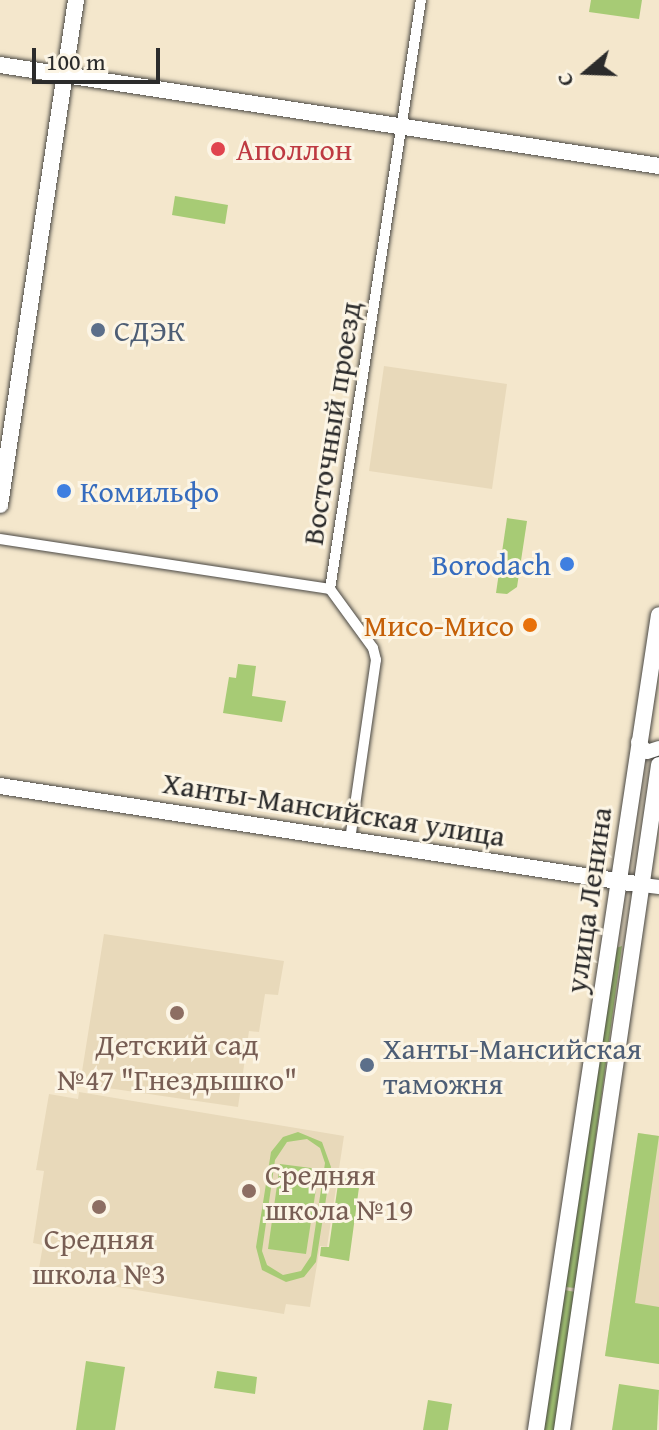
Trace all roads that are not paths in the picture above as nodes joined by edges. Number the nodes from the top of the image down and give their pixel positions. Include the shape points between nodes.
1 (76, 0) edge
2 (421, 0) edge
3 (0, 65) edge
4 (65, 75) junction
5 (401, 126) junction
6 (659, 166) edge
7 (0, 505) edge
8 (0, 539) edge
9 (330, 589) junction
10 (659, 615) edge
11 (638, 742) junction
12 (659, 748) edge
13 (659, 765) edge
14 (0, 786) edge
15 (350, 840) junction
16 (619, 881) junction
17 (651, 886) edge
18 (609, 952) junction
19 (635, 954) junction
20 (536, 1430) edge
21 (562, 1430) edge

1 - 4 main road
2 - 5 street, Восточный проезд
3 - 4 main road
4 - 5 main road
4 - 7 main road
5 - 6 main road
5 - 9 street, Восточный проезд
8 - 9 street
9 - 15 street, Восточный проезд via 373,648 376,660
10 - 11 main road, улица Ленина
11 - 12 street via 647,752
11 - 16 main road, улица Ленина
13 - 17 main road, улица Ленина
14 - 15 main road, Ханты-Мансийская улица
15 - 16 main road, Ханты-Мансийская улица
16 - 17 main road, Ханты-Мансийская улица
16 - 18 main road, улица Ленина
17 - 19 main road, улица Ленина
18 - 19 main road via 624,941
18 - 20 main road, улица Ленина
19 - 21 main road, улица Ленина

